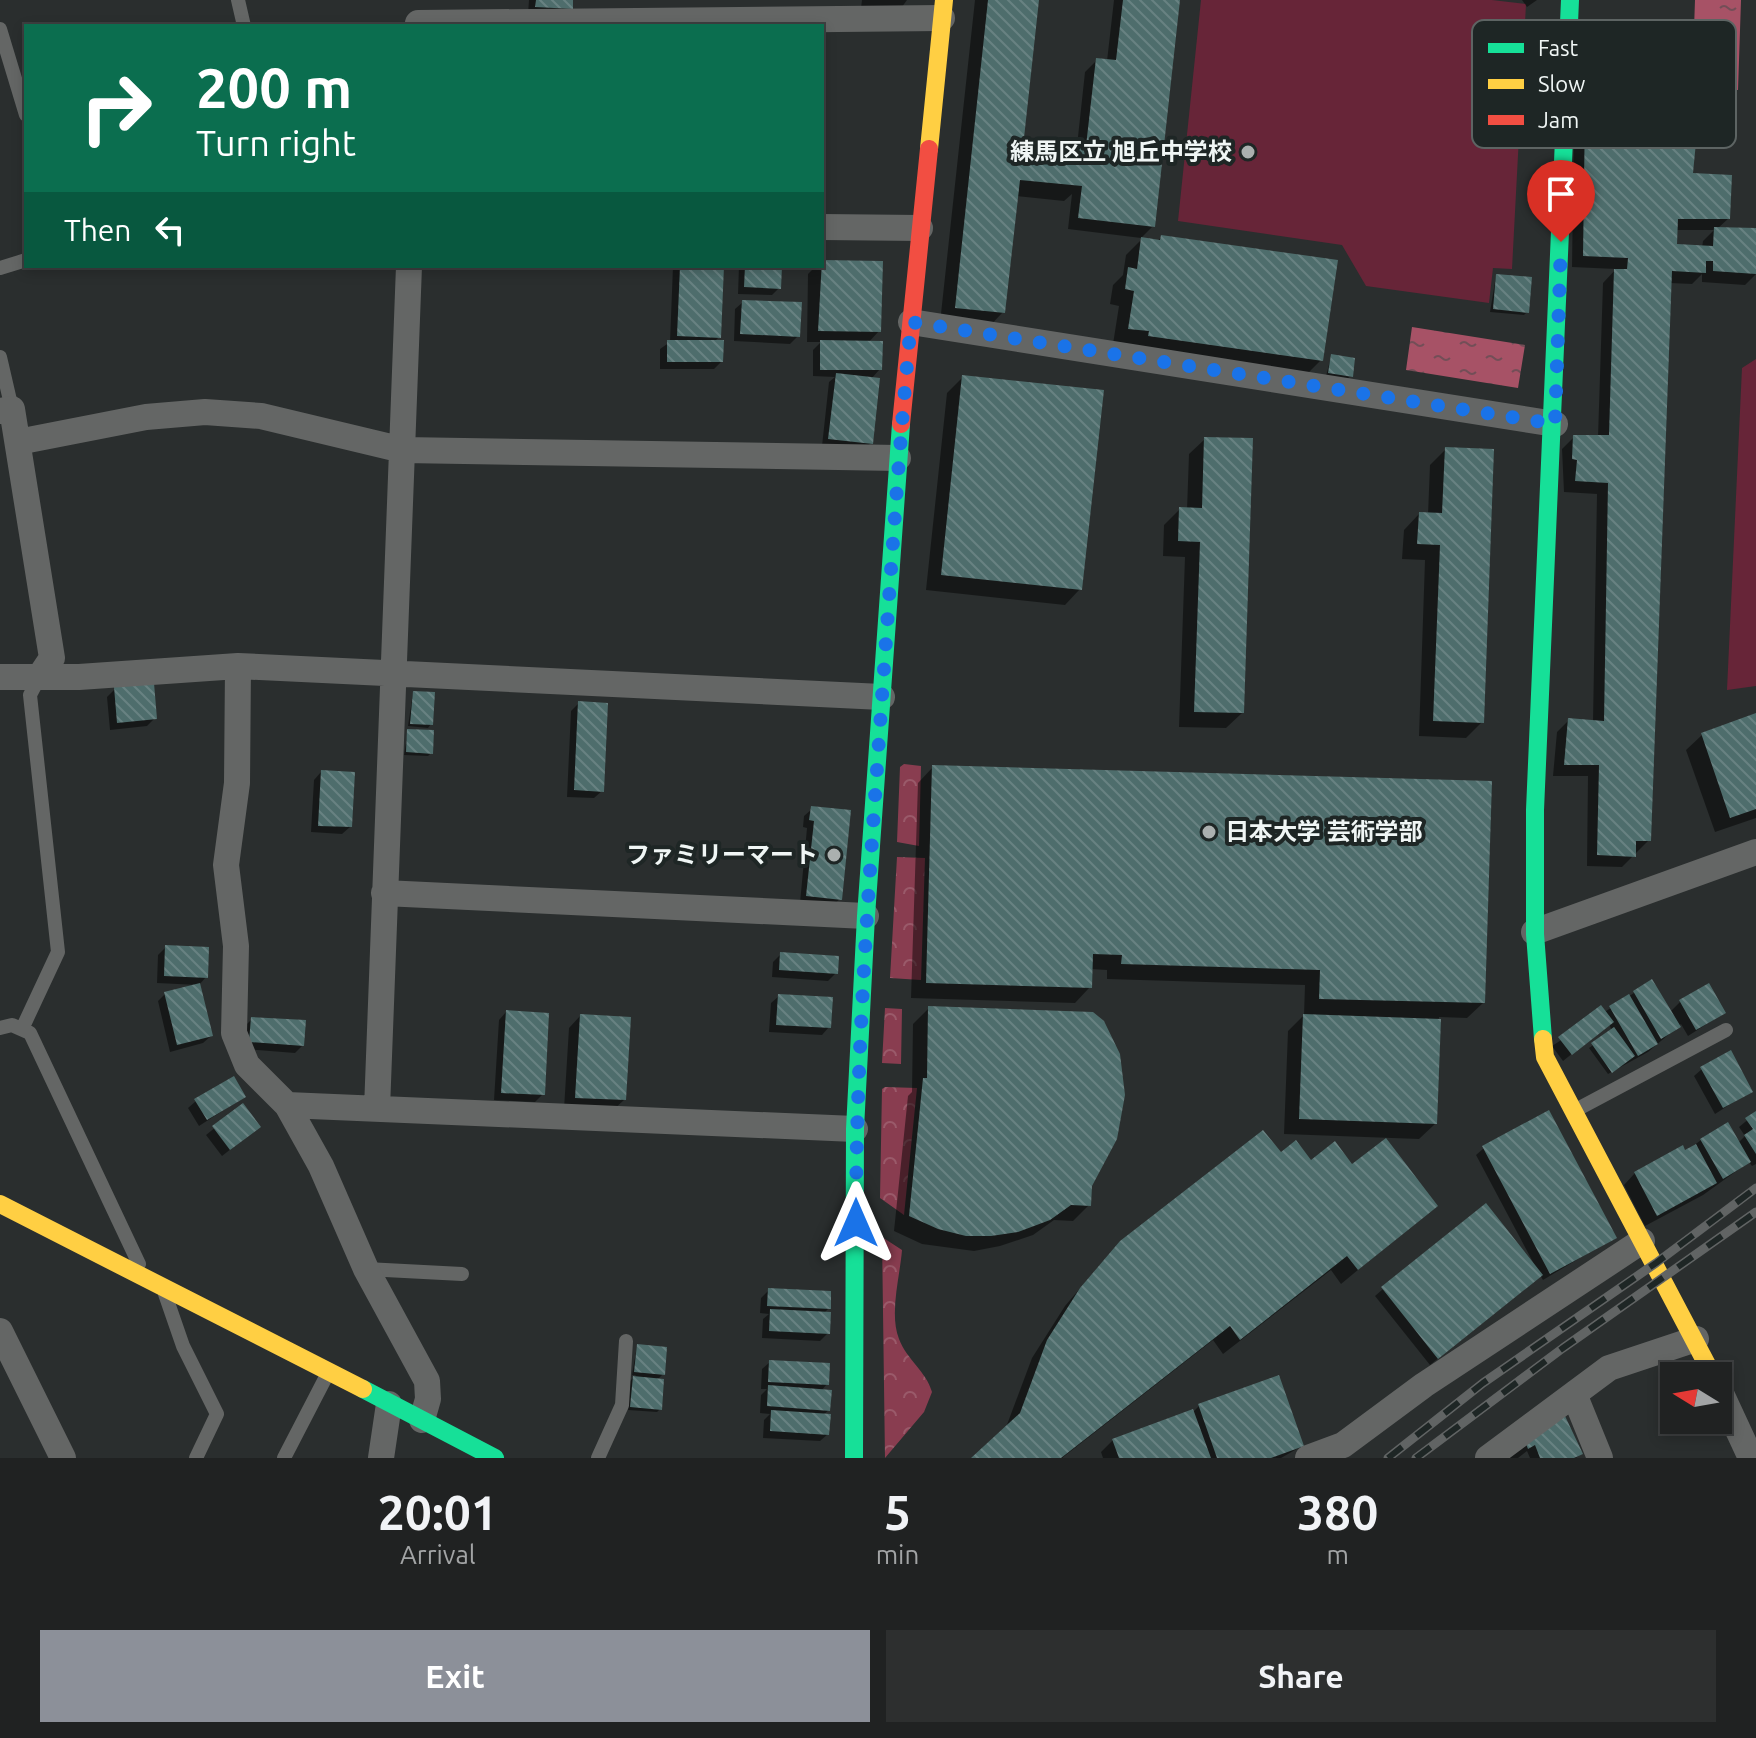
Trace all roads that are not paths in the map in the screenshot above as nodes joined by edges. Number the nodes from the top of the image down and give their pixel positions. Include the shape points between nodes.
1 (238, 0) edge
2 (1570, 0) edge
3 (943, 9) edge
4 (418, 16) edge
5 (1569, 20) edge
6 (244, 24) edge
7 (0, 29) edge
8 (24, 108) edge
9 (1565, 148) edge
10 (824, 227) edge
11 (920, 228) junction
12 (24, 261) edge
13 (0, 268) edge
14 (409, 268) edge
15 (911, 322) junction
16 (0, 357) edge
17 (6, 410) edge
18 (1555, 424) junction
19 (18, 442) junction
20 (403, 450) junction
21 (898, 458) junction
22 (238, 666) junction
23 (395, 673) junction
24 (40, 676) junction
25 (0, 677) edge
26 (882, 697) junction
27 (1756, 852) edge
28 (384, 893) junction
29 (866, 916) junction
30 (1534, 932) junction
31 (0, 1028) edge
32 (22, 1029) junction
33 (1726, 1030) dead end
34 (287, 1105) junction
35 (377, 1109) junction
36 (1574, 1111) junction
37 (855, 1129) junction
38 (0, 1204) edge
39 (1642, 1241) junction
40 (366, 1269) junction
41 (462, 1274) dead end
42 (153, 1279) junction
43 (0, 1331) edge
44 (1696, 1339) junction
45 (626, 1341) dead end
46 (1707, 1362) edge
47 (329, 1371) junction
48 (1574, 1394) junction
49 (389, 1404) junction
50 (1732, 1417) edge
51 (422, 1420) junction
52 (63, 1458) edge
53 (196, 1458) edge
54 (284, 1458) edge
55 (381, 1458) edge
56 (495, 1458) edge
57 (598, 1458) edge
58 (854, 1458) edge
59 (1308, 1458) edge
60 (1488, 1458) edge
61 (1600, 1458) edge
62 (1751, 1458) edge

1 - 6 lane
2 - 5 street
3 - 4 street
3 - 11 street
7 - 8 lane
9 - 18 street
10 - 11 street
11 - 15 street
12 - 13 lane
14 - 20 street
15 - 18 street
15 - 21 street
16 - 17 lane
17 - 19 street
18 - 30 street
19 - 20 street via 146,417 205,412 261,416
19 - 24 street via 52,658
20 - 21 street
20 - 23 street
21 - 26 street
22 - 23 street
22 - 24 street
22 - 34 street via 237,783 226,865 236,946 234,1033 247,1065
23 - 26 street
23 - 28 street
24 - 25 street
24 - 32 lane via 30,695 58,952
26 - 29 street
27 - 30 street
28 - 29 street
28 - 35 street
29 - 37 street
30 - 36 street via 1545,1057
31 - 32 lane
32 - 42 lane via 30,1033
33 - 36 lane
34 - 35 street
34 - 40 street via 321,1166
35 - 37 street
36 - 39 street
37 - 58 street
38 - 42 street
39 - 44 street
39 - 59 street via 1343,1445
40 - 41 lane
40 - 51 street via 427,1381
42 - 47 street
42 - 53 lane via 217,1414
43 - 52 street
44 - 46 street
44 - 48 street via 1609,1368
45 - 57 lane via 622,1405
47 - 49 street
47 - 54 lane
48 - 60 street
48 - 61 street
49 - 51 street
49 - 55 street
50 - 62 street
51 - 56 street

